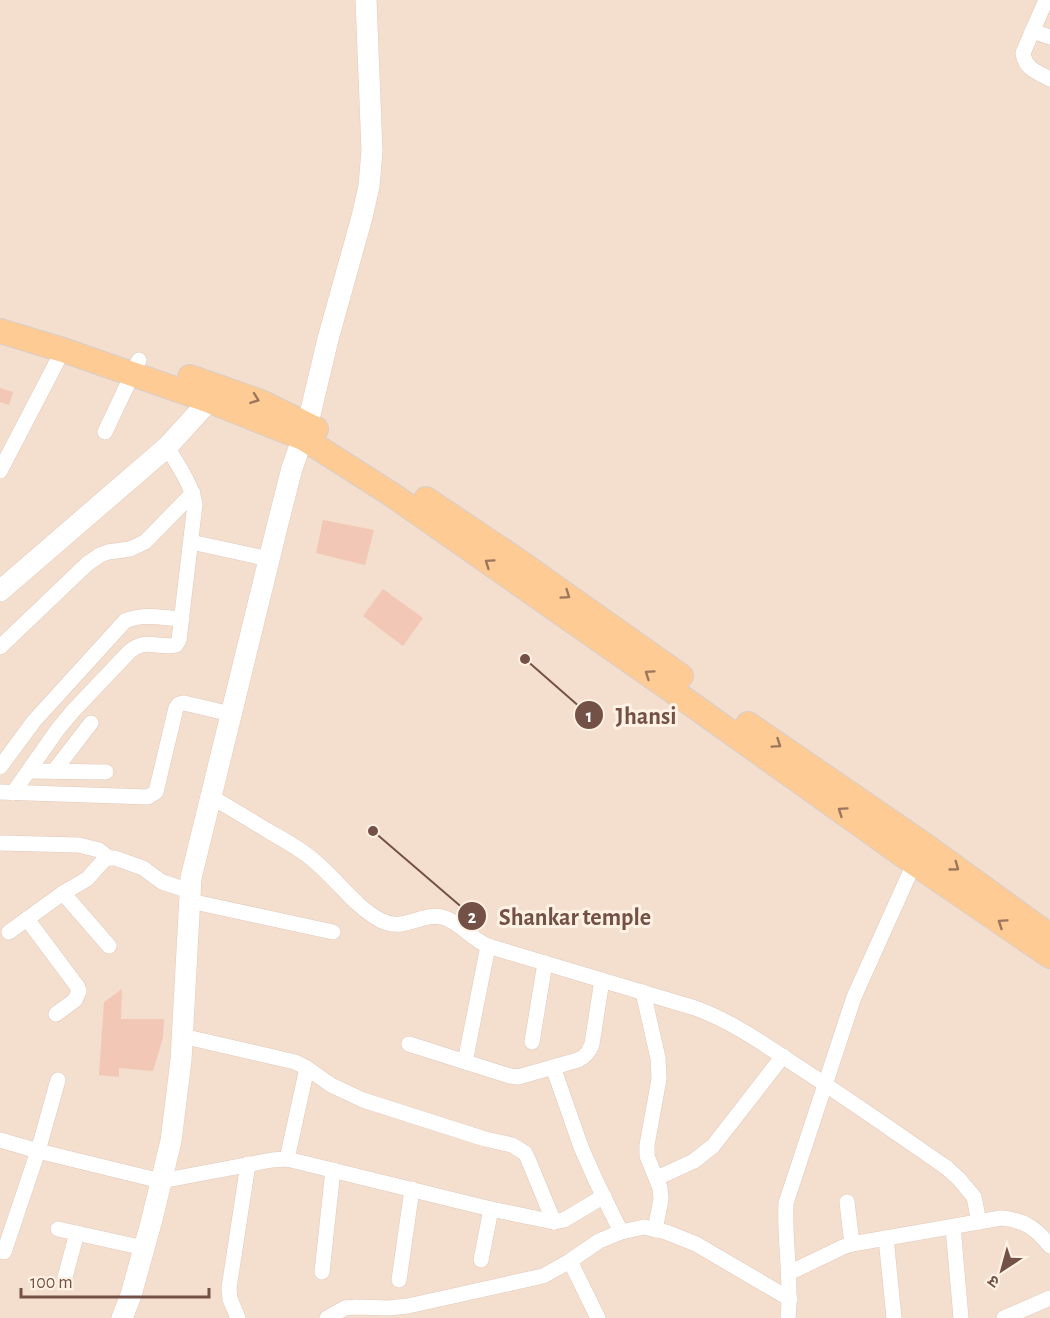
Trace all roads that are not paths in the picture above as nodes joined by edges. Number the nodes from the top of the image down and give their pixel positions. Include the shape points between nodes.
1 (366, 0) edge
2 (1046, 0) edge
3 (1032, 31) junction
4 (1050, 37) edge
5 (1050, 80) edge
6 (0, 315) edge
7 (0, 331) edge
8 (63, 350) junction
9 (136, 367) junction
10 (215, 394) junction
11 (306, 431) junction
12 (105, 432) dead end
13 (167, 447) junction
14 (0, 471) edge
15 (193, 493) junction
16 (191, 542) junction
17 (269, 559) junction
18 (0, 591) edge
19 (182, 620) junction
20 (0, 647) edge
21 (231, 714) junction
22 (91, 723) dead end
23 (0, 767) edge
24 (29, 771) junction
25 (54, 771) junction
26 (106, 772) dead end
27 (7, 793) edge
28 (211, 797) junction
29 (0, 843) edge
30 (919, 854) junction
31 (109, 858) junction
32 (63, 893) junction
33 (190, 896) junction
34 (27, 919) junction
35 (9, 932) dead end
36 (333, 932) dead end
37 (1050, 936) edge
38 (109, 946) dead end
39 (488, 946) junction
40 (1050, 956) edge
41 (545, 963) junction
42 (602, 980) junction
43 (643, 992) junction
44 (56, 1014) dead end
45 (182, 1036) junction
46 (532, 1042) dead end
47 (409, 1044) dead end
48 (783, 1056) junction
49 (465, 1062) junction
50 (553, 1067) junction
51 (307, 1068) junction
52 (58, 1080) dead end
53 (825, 1083) junction
54 (0, 1140) edge
55 (38, 1151) junction
56 (287, 1159) junction
57 (248, 1164) junction
58 (333, 1170) junction
59 (657, 1178) junction
60 (161, 1181) junction
61 (412, 1190) junction
62 (604, 1196) junction
63 (847, 1202) dead end
64 (491, 1209) junction
65 (554, 1222) junction
66 (980, 1222) junction
67 (953, 1227) junction
68 (58, 1229) dead end
69 (655, 1230) junction
70 (621, 1232) junction
71 (77, 1233) junction
72 (886, 1238) junction
73 (852, 1244) junction
74 (1050, 1246) edge
75 (144, 1248) junction
76 (4, 1252) dead end
77 (481, 1260) dead end
78 (570, 1261) junction
79 (321, 1272) dead end
80 (789, 1273) junction
81 (65, 1277) dead end
82 (399, 1280) dead end
83 (1050, 1298) edge
84 (790, 1299) junction
85 (384, 1313) edge
86 (122, 1318) edge
87 (238, 1318) edge
88 (327, 1318) edge
89 (598, 1318) edge
90 (788, 1318) edge
91 (894, 1318) edge
92 (961, 1318) edge
93 (1004, 1318) edge

1 - 11 street via 372,151 369,186
2 - 3 street
3 - 4 street
3 - 5 street via 1023,53 1024,61
6 - 9 main road via 70,336
7 - 8 main road
8 - 9 main road
8 - 14 street
9 - 10 main road
9 - 12 street
10 - 11 main road via 261,402
10 - 13 street
11 - 17 street via 292,468
11 - 30 main road via 385,472 517,560 757,730
13 - 15 street
13 - 18 street
15 - 16 street
15 - 20 street via 145,542 100,555 87,564
16 - 17 street
16 - 19 street
17 - 21 street
19 - 23 street via 145,616 125,621 47,706
19 - 24 street via 176,645 135,646 73,711
21 - 27 street via 179,704 156,792 148,797
21 - 28 street
22 - 25 street
24 - 25 street
24 - 27 street
25 - 26 street
28 - 33 street
28 - 39 street via 298,848 382,922 393,925 443,917
29 - 31 street via 79,844 99,850
30 -> 37 main road
40 -> 30 main road
30 - 53 street via 854,996
31 - 32 street via 87,879
31 - 33 street via 143,868
32 - 34 street
32 - 38 street
33 - 36 street
33 - 45 street
34 - 35 street
34 - 44 street via 79,992 75,1000
39 - 41 street
39 - 49 street
41 - 42 street
41 - 46 street
42 - 43 street
42 - 50 street via 589,1052 578,1060
43 - 48 street via 717,1016
43 - 59 street via 658,1058 659,1079 647,1145 647,1156
45 - 51 street
45 - 60 street via 171,1141
47 - 49 street
48 - 53 street
48 - 59 street via 713,1146 694,1161
49 - 50 street via 518,1077
50 - 62 street via 581,1147
51 - 56 street
51 - 65 street via 363,1100 520,1149 528,1159
52 - 55 street
53 - 66 street via 947,1168 974,1197
53 - 80 street via 786,1203
54 - 55 street
55 - 60 street
55 - 76 street
56 - 57 street
56 - 58 street
57 - 60 street
57 - 87 street via 229,1288
58 - 61 street
58 - 79 street
59 - 69 street via 661,1199
60 - 75 street
61 - 64 street
61 - 82 street
62 - 65 street
62 - 70 street
63 - 73 street
64 - 65 street
64 - 77 street
66 - 67 street
66 - 74 street via 1015,1219 1039,1233
67 - 72 street
67 - 92 street
68 - 71 street
69 - 70 street via 644,1227
69 - 84 street via 696,1244
70 - 78 street via 599,1241
71 - 75 street
71 - 81 street
72 - 73 street
72 - 91 street
73 - 80 street
75 - 86 street
78 - 85 street via 543,1276
78 - 89 street
80 - 84 street
83 - 93 street
84 - 90 street
85 - 88 street via 356,1306

